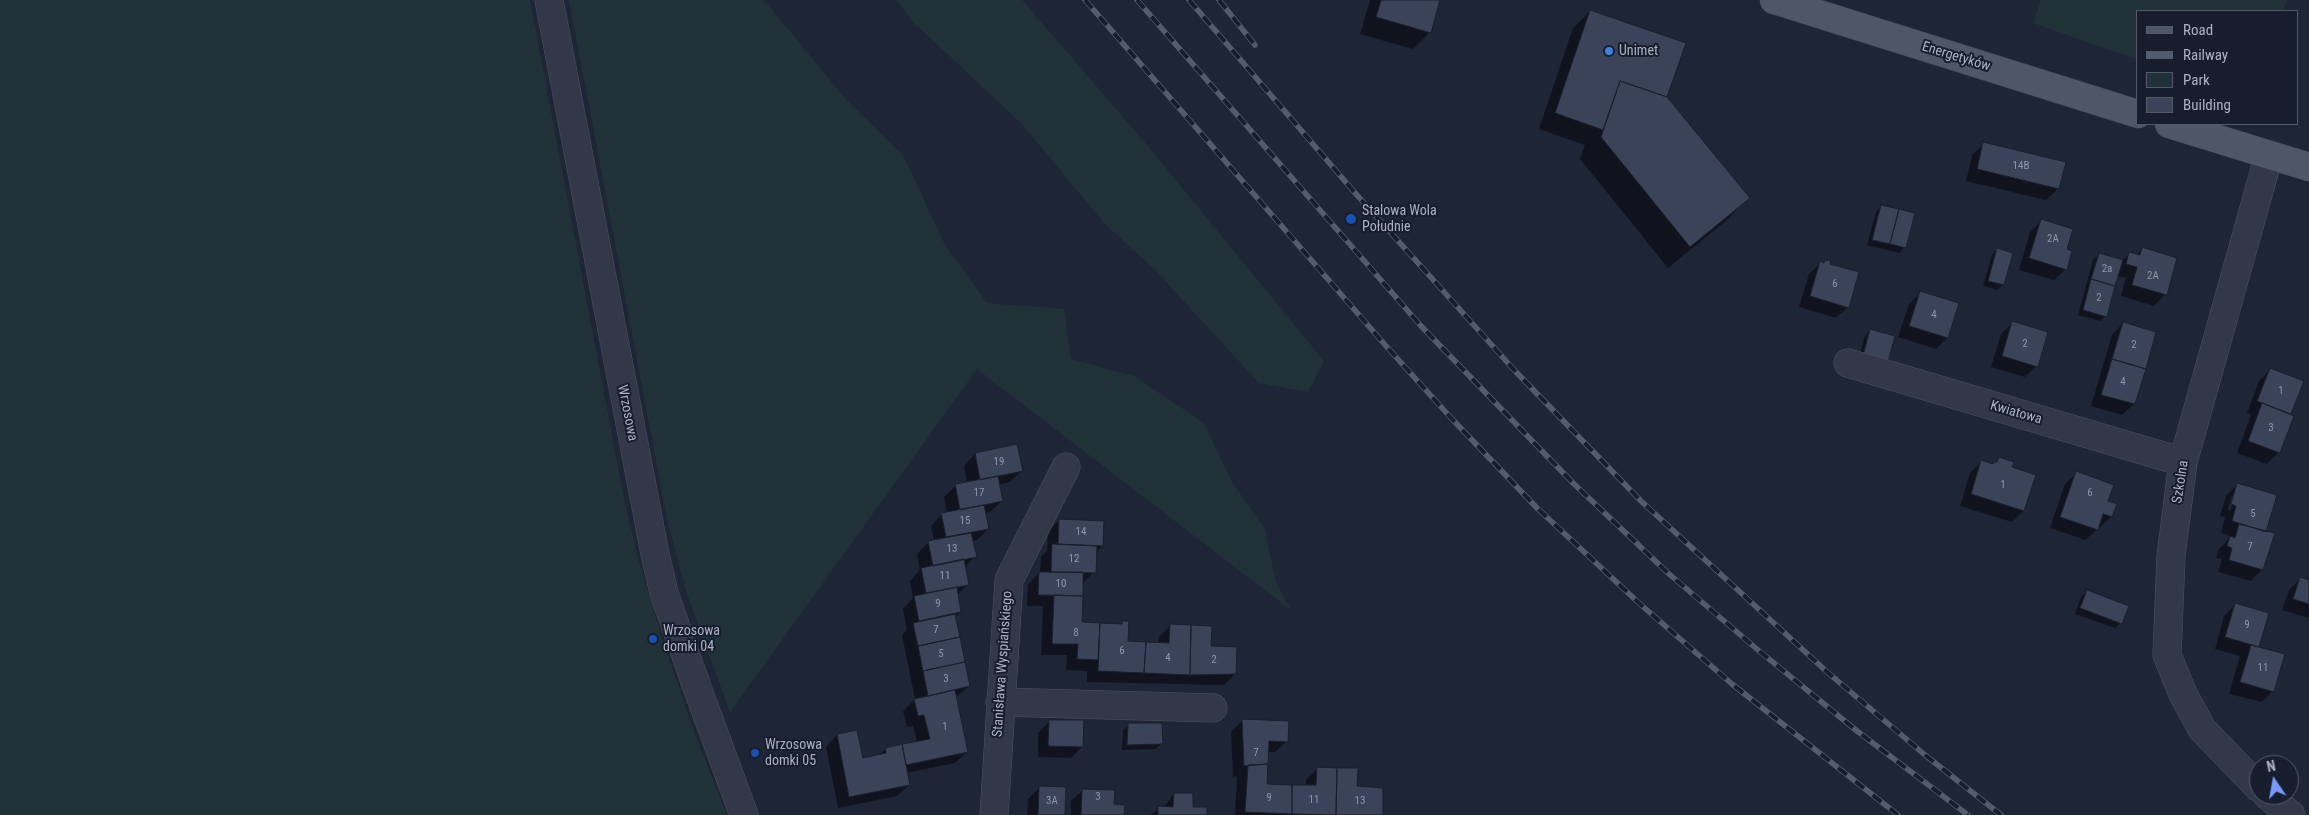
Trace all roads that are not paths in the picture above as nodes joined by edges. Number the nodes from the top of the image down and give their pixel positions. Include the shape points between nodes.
1 (549, 0) edge
2 (1774, 0) edge
3 (2136, 113) edge
4 (2172, 125) edge
5 (2269, 155) junction
6 (2309, 168) edge
7 (1848, 364) dead end
8 (2183, 462) junction
9 (1066, 467) dead end
10 (1000, 702) junction
11 (1213, 708) dead end
12 (2249, 778) edge
13 (2279, 805) edge
14 (744, 815) edge
15 (994, 815) edge
16 (2291, 815) edge

1 - 14 street, Wrzosowa via 660,573
2 - 3 main road, Energetyków
4 - 5 main road
5 - 6 main road
5 - 8 street, Szkolna
7 - 8 street, Kwiatowa
8 - 12 street, Szkolna via 2171,556 2166,655 2202,729
9 - 10 street, Stanisława Wyspiańskiego via 1009,580
10 - 11 street
10 - 15 street, Stanisława Wyspiańskiego
13 - 16 street

